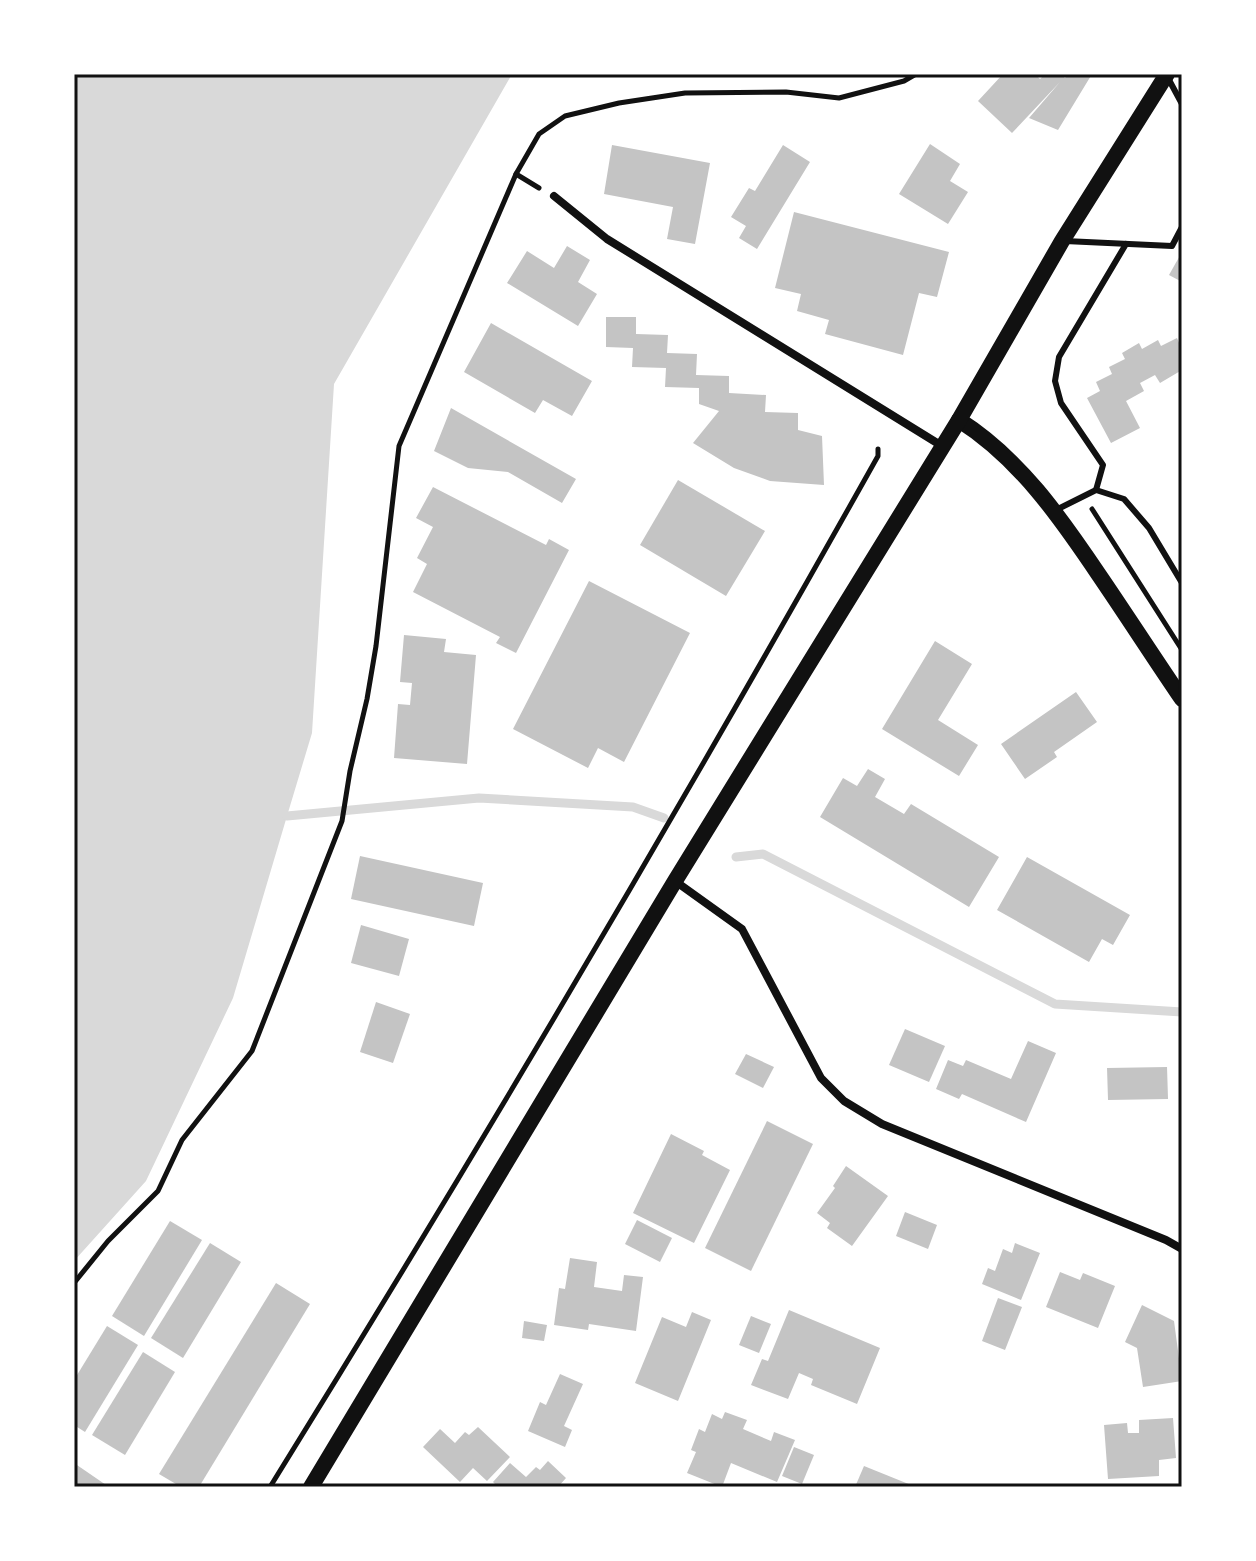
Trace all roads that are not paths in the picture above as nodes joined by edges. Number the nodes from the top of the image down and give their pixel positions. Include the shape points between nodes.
1 (1166, 75) edge
2 (1182, 104) edge
3 (554, 196) road end
4 (1182, 227) edge
5 (1062, 241) junction
6 (1126, 244) junction
7 (959, 420) junction
8 (942, 446) junction
9 (1096, 490) junction
10 (1054, 511) junction
11 (1182, 583) edge
12 (1182, 699) edge
13 (675, 881) junction
14 (1182, 1249) edge
15 (311, 1487) edge

1 - 2 lane
1 - 5 main road
3 - 8 street via 607,239
4 - 6 lane via 1172,246
5 - 6 lane
5 - 7 main road
6 - 9 lane via 1059,357 1055,381 1061,403 1103,465
7 - 8 main road
7 - 10 main road via 984,435
8 - 13 main road
9 - 10 lane
9 - 11 lane via 1124,499 1149,528
10 - 12 main road
13 - 14 street via 742,929 821,1078 844,1101 882,1124
13 - 15 main road

